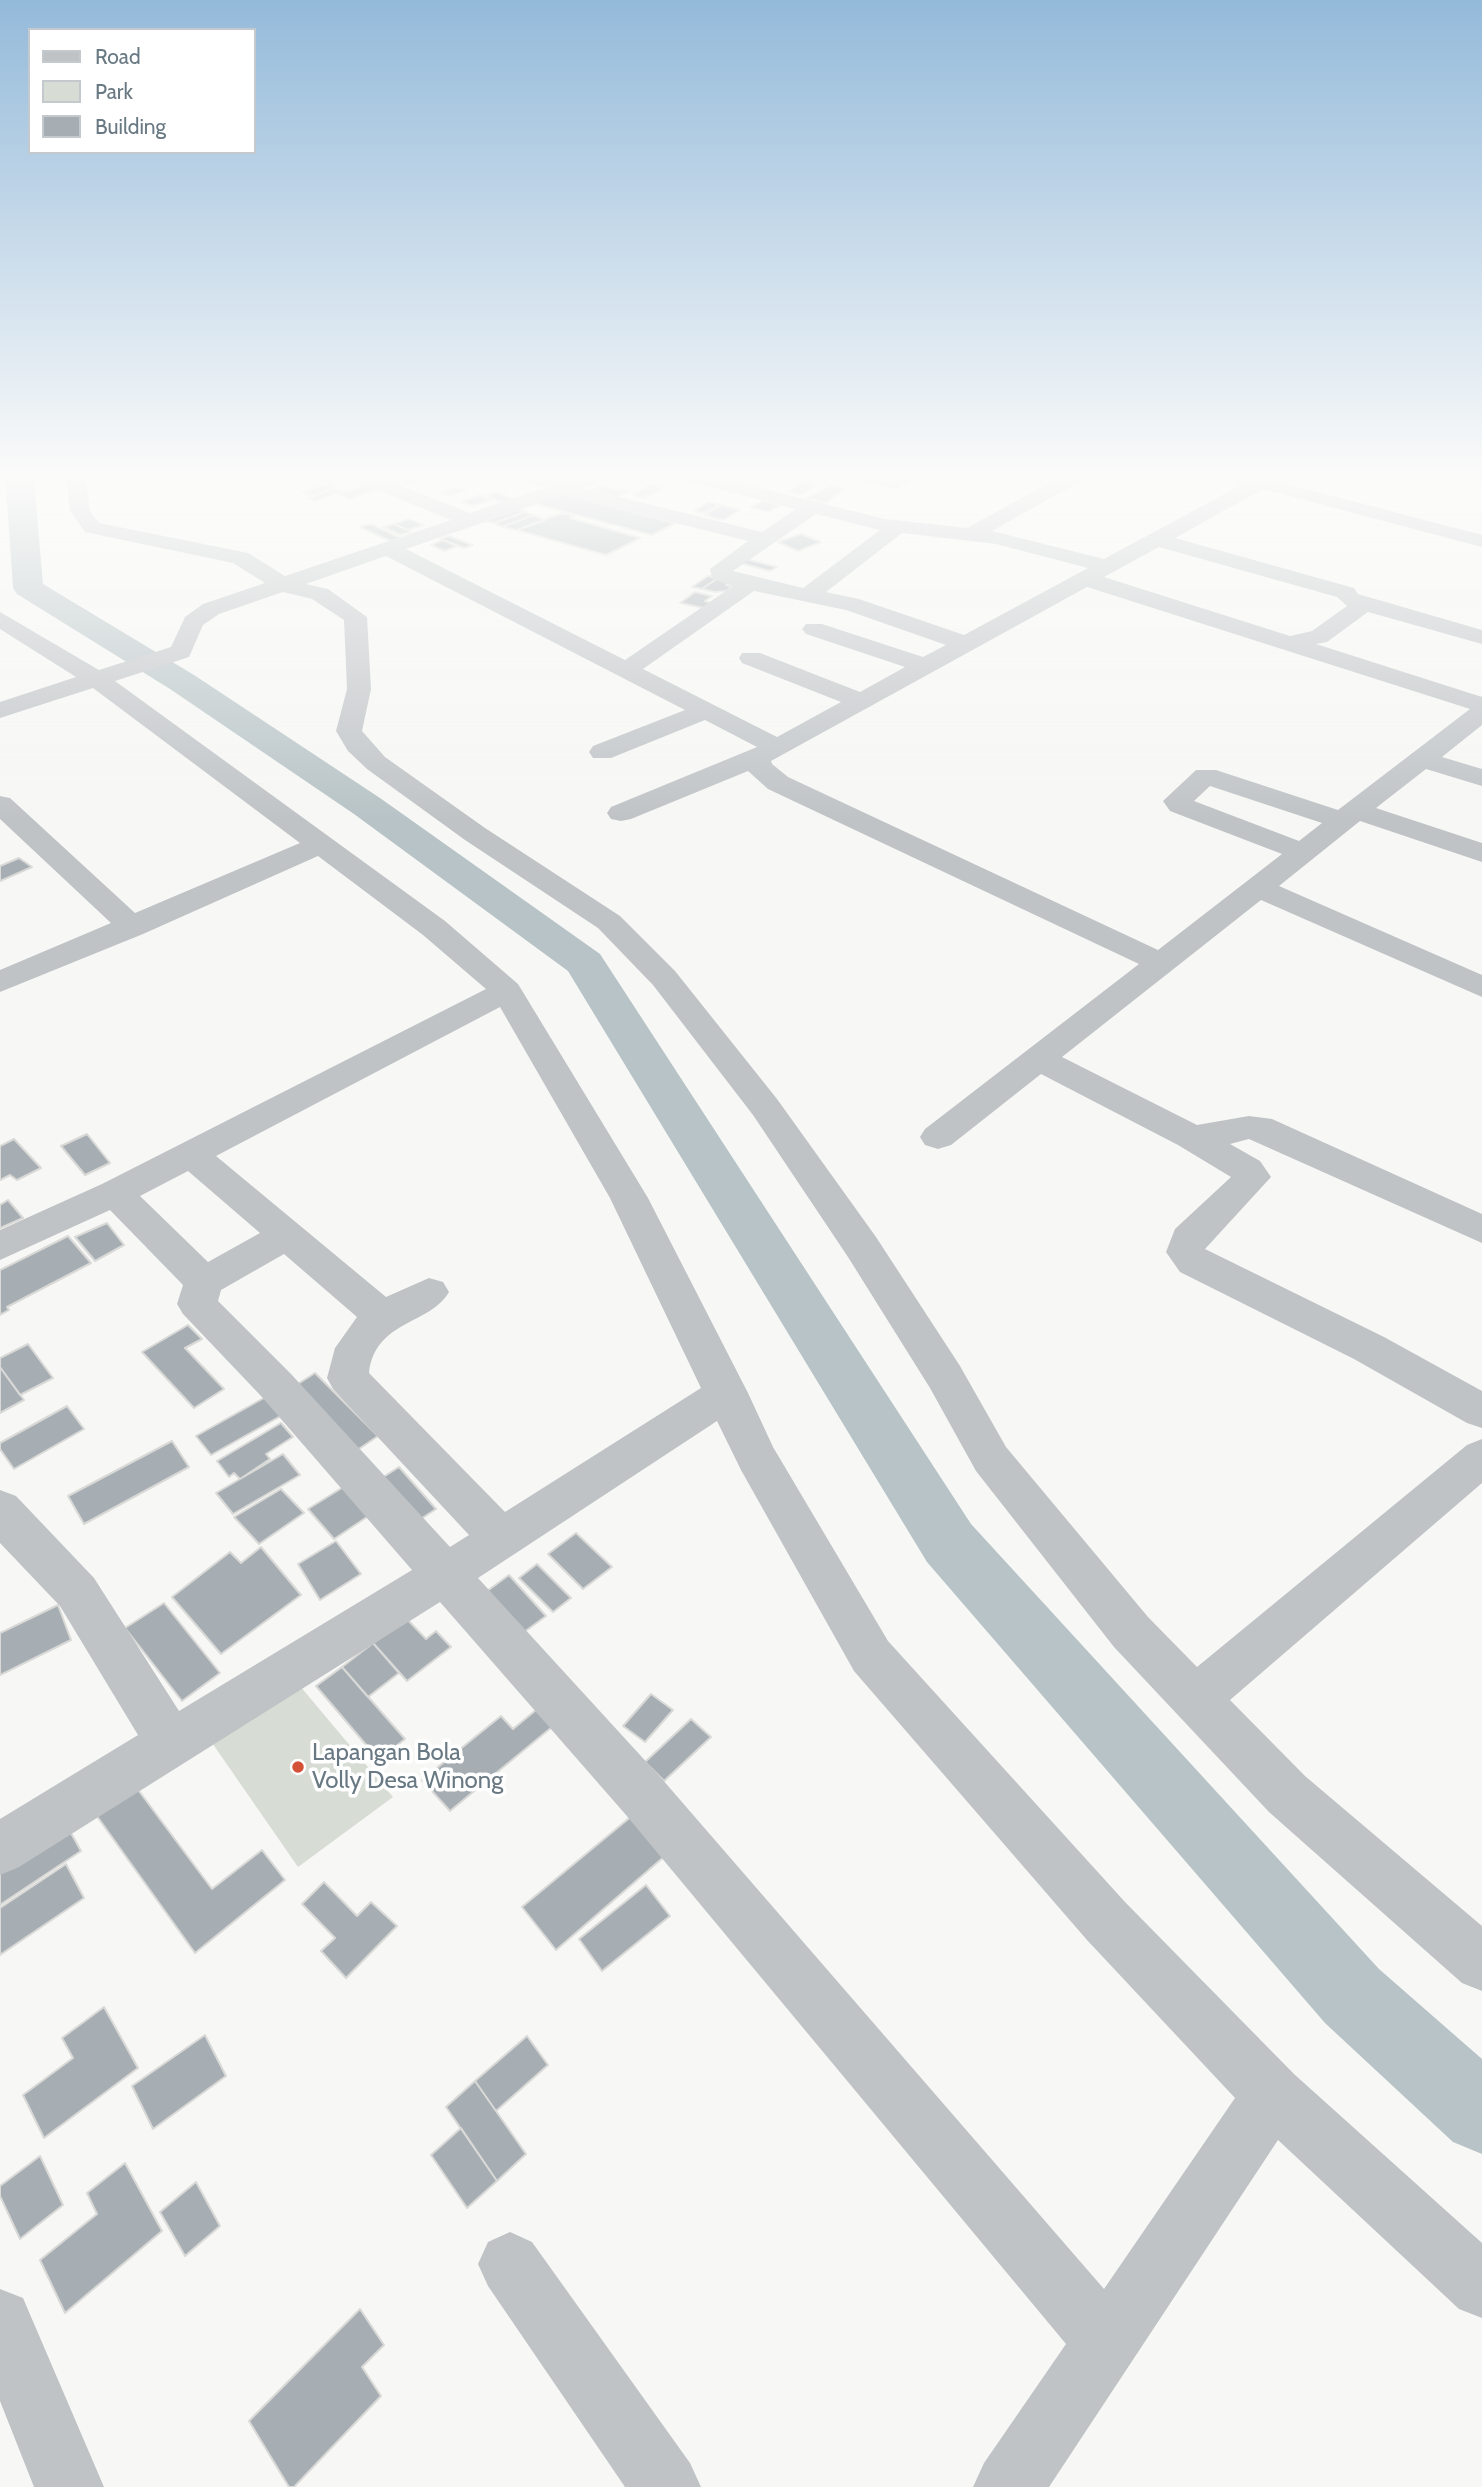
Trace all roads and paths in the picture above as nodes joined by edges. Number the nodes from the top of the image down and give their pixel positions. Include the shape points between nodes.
1 (272, 589) edge
2 (300, 589) edge
3 (469, 589) edge
4 (743, 589) edge
5 (777, 589) edge
6 (816, 589) edge
7 (1063, 589) edge
8 (1148, 589) edge
9 (1161, 589) edge
10 (1332, 589) edge
11 (808, 595) junction
12 (1365, 604) junction
13 (0, 619) edge
14 (814, 629) dead end
15 (25, 634) junction
16 (1319, 637) junction
17 (1482, 637) edge
18 (0, 641) edge
19 (964, 643) junction
20 (1294, 645) junction
21 (751, 657) dead end
22 (923, 665) junction
23 (630, 671) junction
24 (114, 673) junction
25 (858, 700) junction
26 (1482, 705) edge
27 (0, 710) edge
28 (706, 711) junction
29 (1482, 712) edge
30 (602, 752) dead end
31 (766, 752) junction
32 (1422, 759) junction
33 (1482, 778) edge
34 (621, 813) dead end
35 (6, 816) edge
36 (1350, 816) junction
37 (320, 845) junction
38 (1302, 852) junction
39 (1482, 853) edge
40 (1257, 887) junction
41 (132, 927) junction
42 (1161, 963) junction
43 (0, 982) edge
44 (1482, 987) edge
45 (507, 990) junction
46 (1039, 1059) junction
47 (938, 1137) dead end
48 (1191, 1137) junction
49 (190, 1153) junction
50 (115, 1193) junction
51 (1482, 1230) edge
52 (287, 1235) junction
53 (0, 1245) edge
54 (204, 1282) junction
55 (429, 1292) dead end
56 (383, 1317) junction
57 (727, 1393) junction
58 (1482, 1411) edge
59 (1482, 1457) edge
60 (0, 1509) edge
61 (501, 1538) junction
62 (447, 1573) junction
63 (1195, 1699) junction
64 (171, 1742) junction
65 (0, 1849) edge
66 (1482, 1963) edge
67 (1273, 2095) junction
68 (510, 2264) dead end
69 (1482, 2286) edge
70 (0, 2321) edge
71 (1107, 2342) junction
72 (69, 2487) edge
73 (666, 2487) edge
74 (1008, 2487) edge

1 - 24 street via 202,613 193,622 183,651
2 - 63 street via 320,594 355,617 359,690 349,731 357,745 475,834 609,922 664,978 765,1107 863,1247 991,1459 1130,1632
3 - 23 street
4 - 23 street
5 - 11 street
6 - 11 street
7 - 19 street
8 - 20 street
9 - 16 street
10 - 12 street
11 - 19 street via 851,604
12 - 16 street
12 - 17 street
13 - 15 street
14 - 22 street
15 - 18 street
15 - 24 street
16 - 20 street
19 - 22 street
20 - 26 street
21 - 25 street
22 - 25 street
23 - 28 street
24 - 27 street
24 - 37 street
25 - 31 street
28 - 30 street
28 - 31 street
29 - 32 street
31 - 34 street
31 - 42 street via 759,767 778,783
32 - 33 street
32 - 36 street
35 - 41 street
36 - 38 street
36 - 38 street via 1206,776 1177,801
36 - 39 street
37 - 41 street
37 - 45 street via 435,928
38 - 40 street
40 - 42 street
40 - 44 street
41 - 43 street
42 - 46 street
45 - 49 street
45 - 57 street via 629,1198
46 - 47 street
46 - 48 street
48 - 51 street via 1212,1140 1240,1127 1259,1127
48 - 58 street via 1253,1177 1189,1240 1185,1252 1194,1262 1369,1348
49 - 50 street
49 - 52 street
50 - 53 street
50 - 54 street
52 - 54 street
52 - 56 street
54 - 62 street via 197,1304
55 - 56 street
56 - 61 street via 364,1335 348,1364 348,1378
57 - 61 street
57 - 67 street via 756,1458 871,1656 1106,1921
59 - 63 street
60 - 64 street via 77,1592
61 - 62 street
62 - 64 street
62 - 71 street via 644,1797
63 - 66 street via 1287,1794
64 - 65 street
67 - 69 street
67 - 71 street
68 - 73 street
70 - 72 street
71 - 74 street

